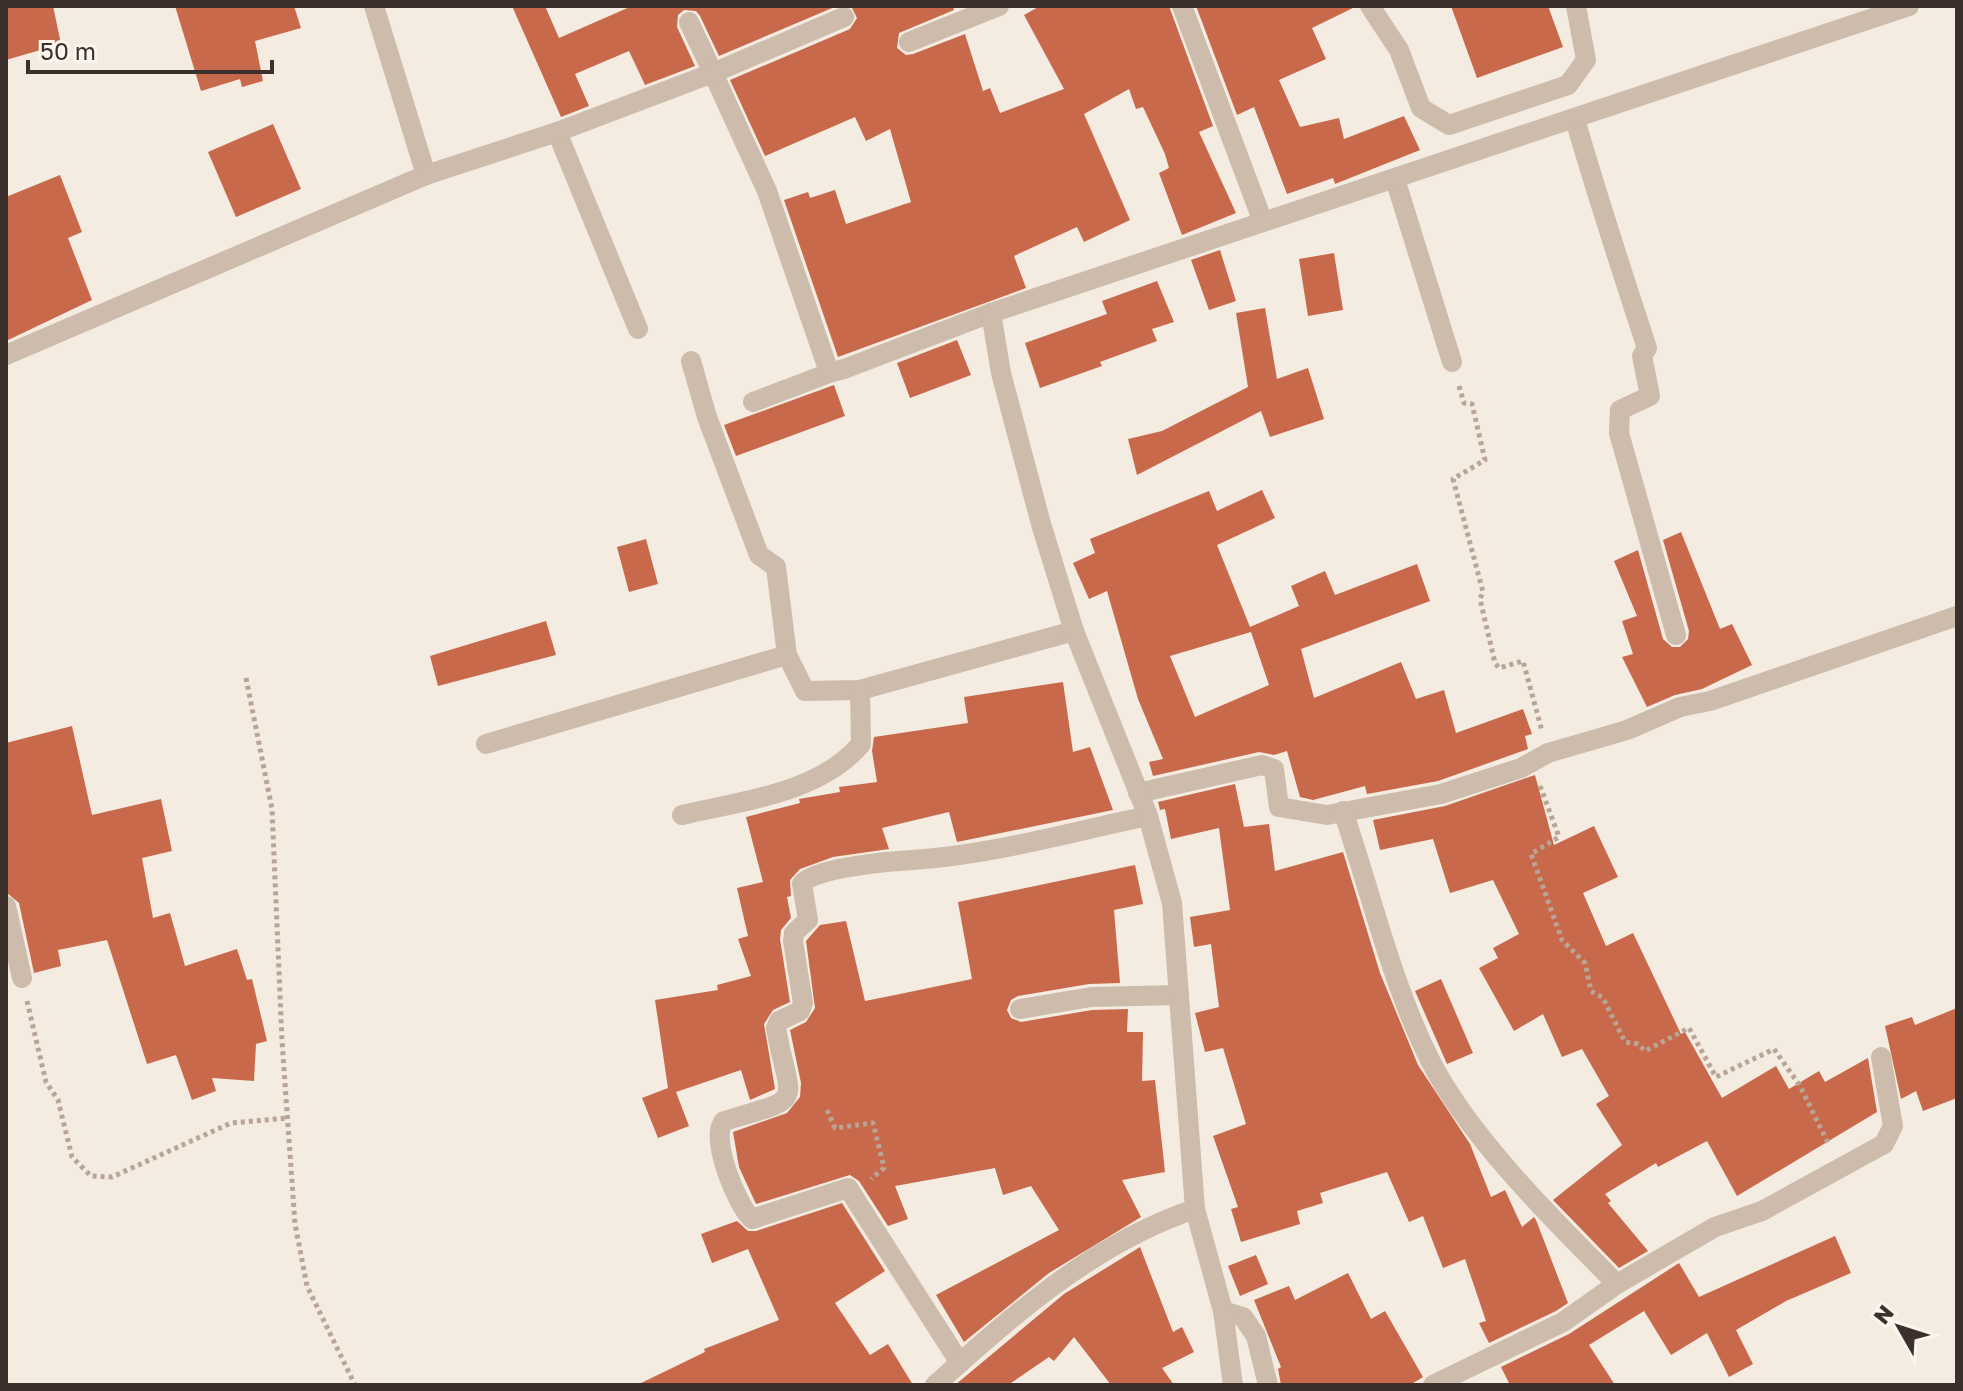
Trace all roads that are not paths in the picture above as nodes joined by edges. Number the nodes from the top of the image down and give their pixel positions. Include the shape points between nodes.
1 (374, 6) edge
2 (999, 6) edge
3 (1182, 6) edge
4 (1370, 6) edge
5 (1576, 6) edge
6 (1909, 6) edge
7 (844, 17) dead end
8 (689, 22) dead end
9 (909, 42) dead end
10 (713, 73) junction
11 (1575, 119) junction
12 (557, 132) junction
13 (426, 175) junction
14 (1395, 179) junction
15 (1263, 222) junction
16 (991, 313) junction
17 (638, 329) dead end
18 (6, 355) edge
19 (691, 361) dead end
20 (1452, 362) road end
21 (832, 372) junction
22 (753, 402) dead end
23 (1957, 616) edge
24 (1074, 631) junction
25 (1676, 635) dead end
26 (787, 655) junction
27 (860, 690) junction
28 (486, 744) dead end
29 (1138, 793) junction
30 (1343, 811) junction
31 (682, 815) dead end
32 (1148, 816) junction
33 (6, 906) edge
34 (22, 978) road end
35 (1179, 995) junction
36 (1020, 1009) dead end
37 (1881, 1057) dead end
38 (1195, 1209) junction
39 (1617, 1284) junction
40 (1223, 1311) junction
41 (960, 1363) junction
42 (935, 1385) edge
43 (1233, 1385) edge
44 (1268, 1385) edge
45 (1433, 1385) edge

1 - 13 street
2 - 9 street
3 - 15 street
4 - 5 street via 1399,50 1421,108 1449,125 1568,85 1586,60
6 - 11 street
7 - 10 street
8 - 10 street
10 - 12 street
10 - 21 street via 767,191
11 - 14 street
11 - 25 street via 1647,348 1642,356 1650,396 1620,410 1619,433
12 - 13 street
12 - 17 street
13 - 18 street
14 - 15 street
14 - 20 street
15 - 16 street
16 - 21 street
16 - 24 street via 1019,450
19 - 26 street via 759,555 776,567
21 - 22 street
23 - 30 street via 1680,707 1441,794
24 - 27 street
24 - 29 street
26 - 27 street via 805,691
26 - 28 street
27 - 31 street via 861,744 845,763 780,792
29 - 30 street via 1262,765 1274,769 1279,807 1327,815
29 - 32 street
30 - 39 street via 1430,1060 1468,1117 1545,1212
32 - 35 street via 1172,903
32 - 41 street via 943,858 883,861 805,879 808,920 793,941 803,1003 776,1028 791,1088 788,1098 724,1121 716,1135 751,1218 848,1188
33 - 34 street
35 - 36 street via 1091,997
35 - 38 street
37 - 39 street via 1893,1126 1884,1144 1762,1211 1715,1227
38 - 40 street
38 - 41 street via 1149,1224 1099,1253
39 - 45 street via 1563,1322
40 - 43 street
40 - 44 street via 1243,1317 1256,1336
41 - 42 street

